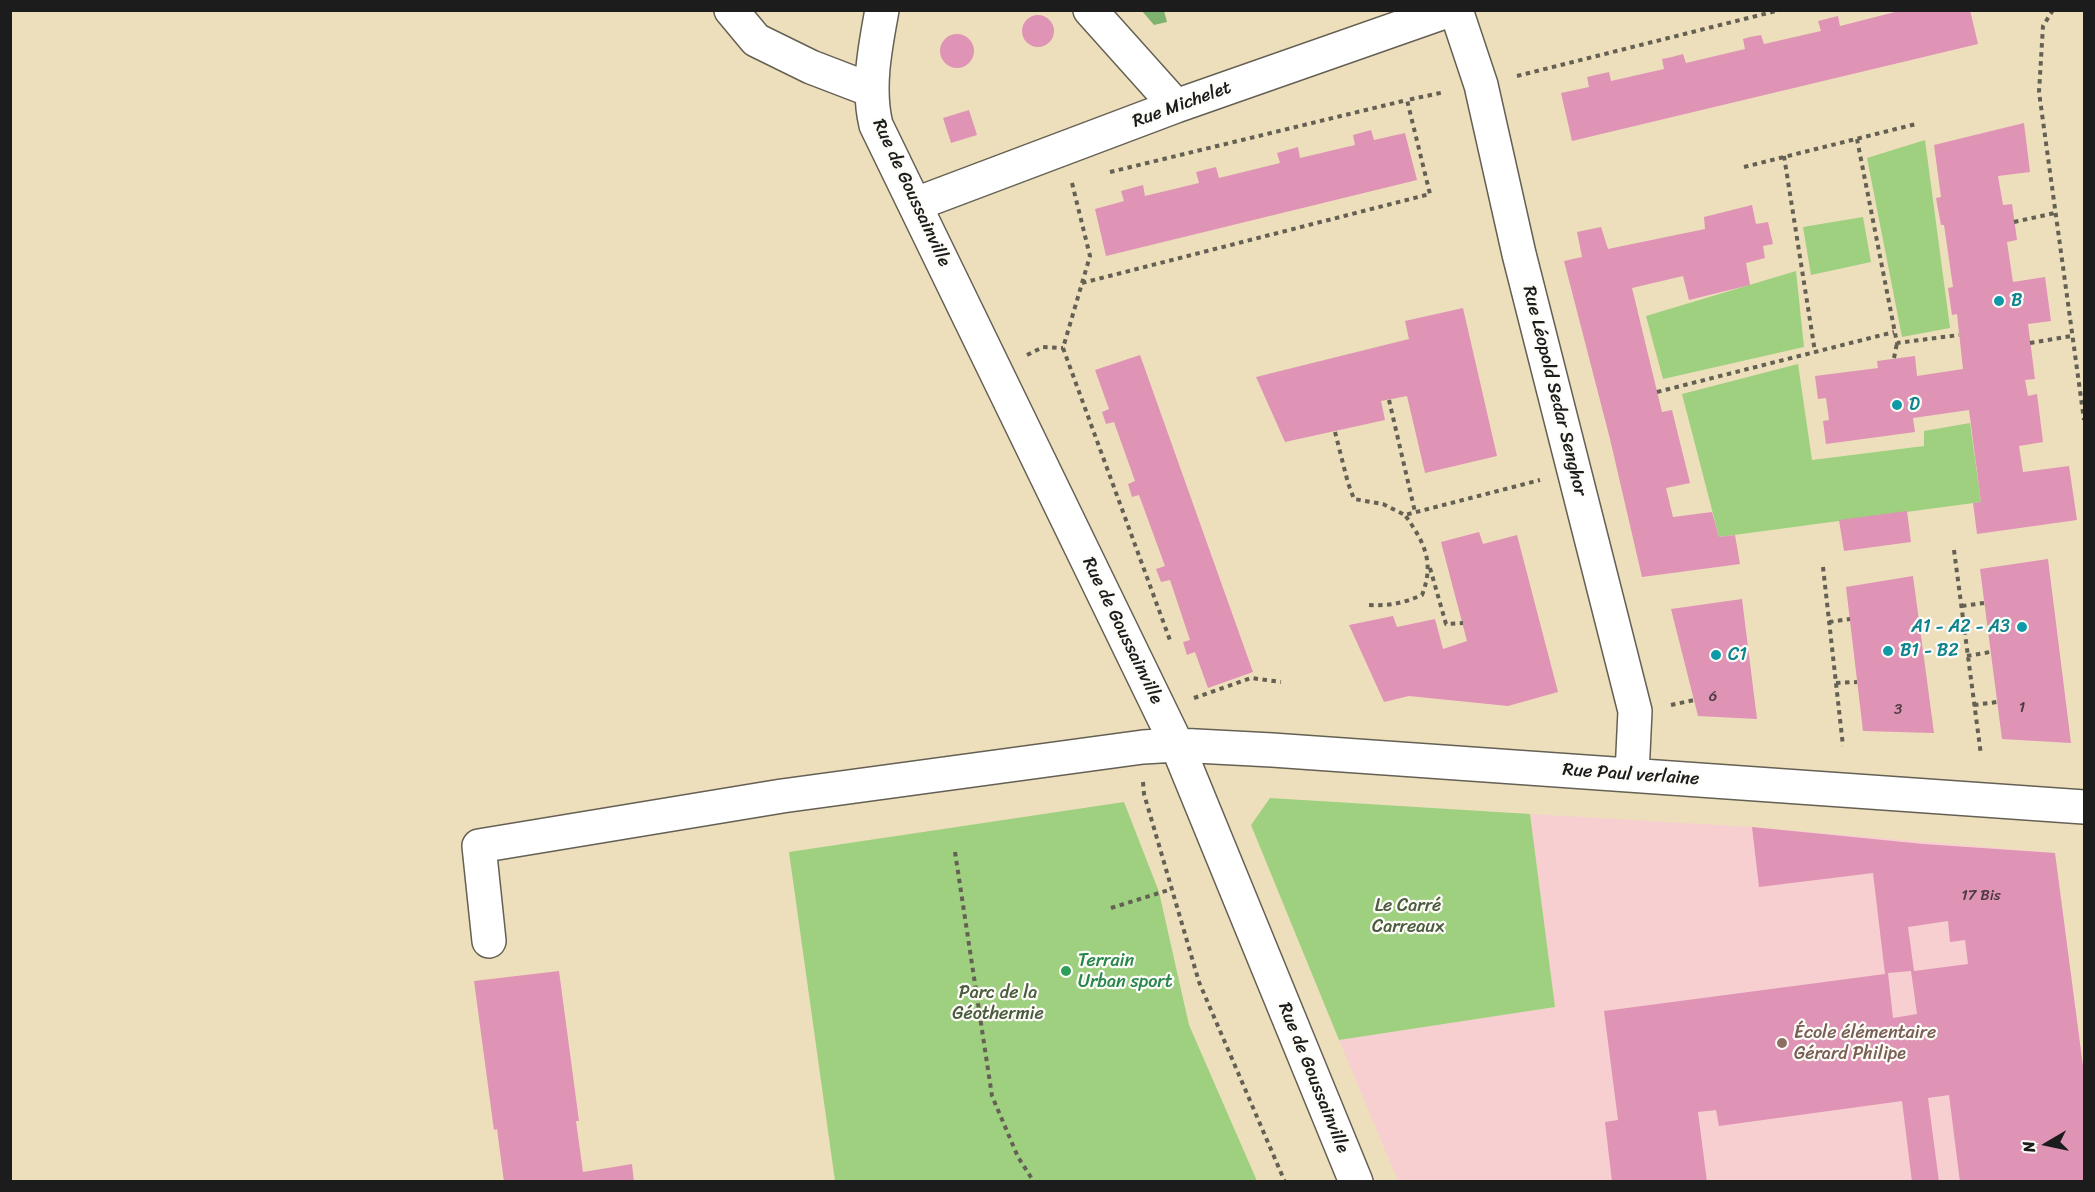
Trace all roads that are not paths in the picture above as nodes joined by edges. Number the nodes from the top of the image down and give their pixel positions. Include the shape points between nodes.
1 (731, 10) edge
2 (882, 10) edge
3 (1090, 10) edge
4 (1450, 10) edge
5 (1456, 10) edge
6 (871, 90) junction
7 (1176, 106) junction
8 (916, 204) junction
9 (1177, 745) junction
10 (1632, 774) junction
11 (2085, 807) edge
12 (489, 941) dead end
13 (1356, 1182) edge

1 - 6 street via 756,40 810,68
2 - 6 street, Rue de Goussainville
3 - 7 street
4 - 7 street, Rue Michelet
5 - 10 street, Rue Léopold Sedar Senghor via 1481,85 1522,265 1635,711
6 - 8 street, Rue de Goussainville via 876,125
7 - 8 street, Rue Michelet
8 - 9 street, Rue de Goussainville
9 - 10 street, Rue Paul verlaine
9 - 12 street, Rue Paul verlaine via 782,796 479,846
9 - 13 street, Rue de Goussainville
10 - 11 street, Rue Paul verlaine

